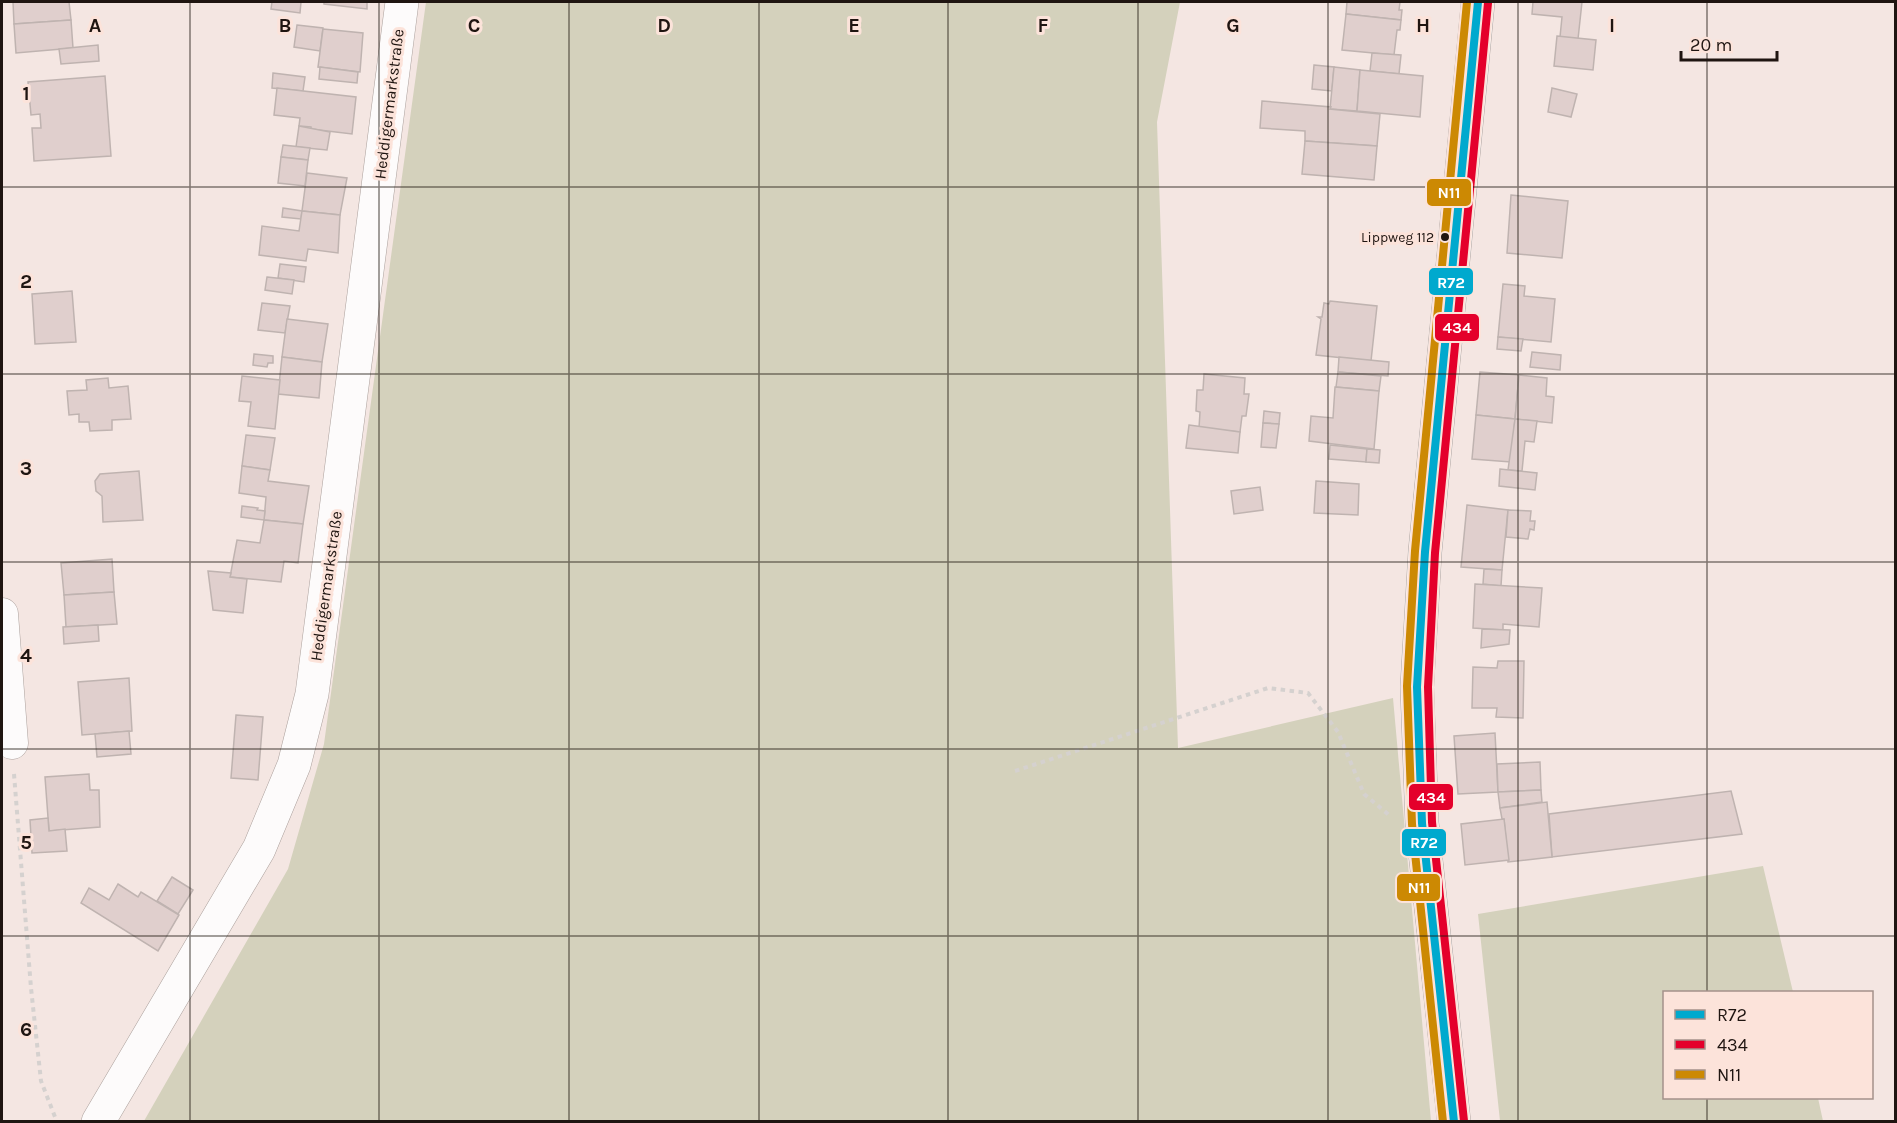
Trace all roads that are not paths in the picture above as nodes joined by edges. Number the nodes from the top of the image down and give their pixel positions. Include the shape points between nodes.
1 (402, 2) edge
2 (1478, 2) edge
3 (2, 614) edge
4 (4, 685) edge
5 (12, 744) road end
6 (98, 1122) edge
7 (1454, 1122) edge

1 - 6 street, Heddigermarkstraße via 312,694 294,765 259,849
2 - 7 street via 1425,552 1418,687 1422,823
3 - 4 street
4 - 5 street

